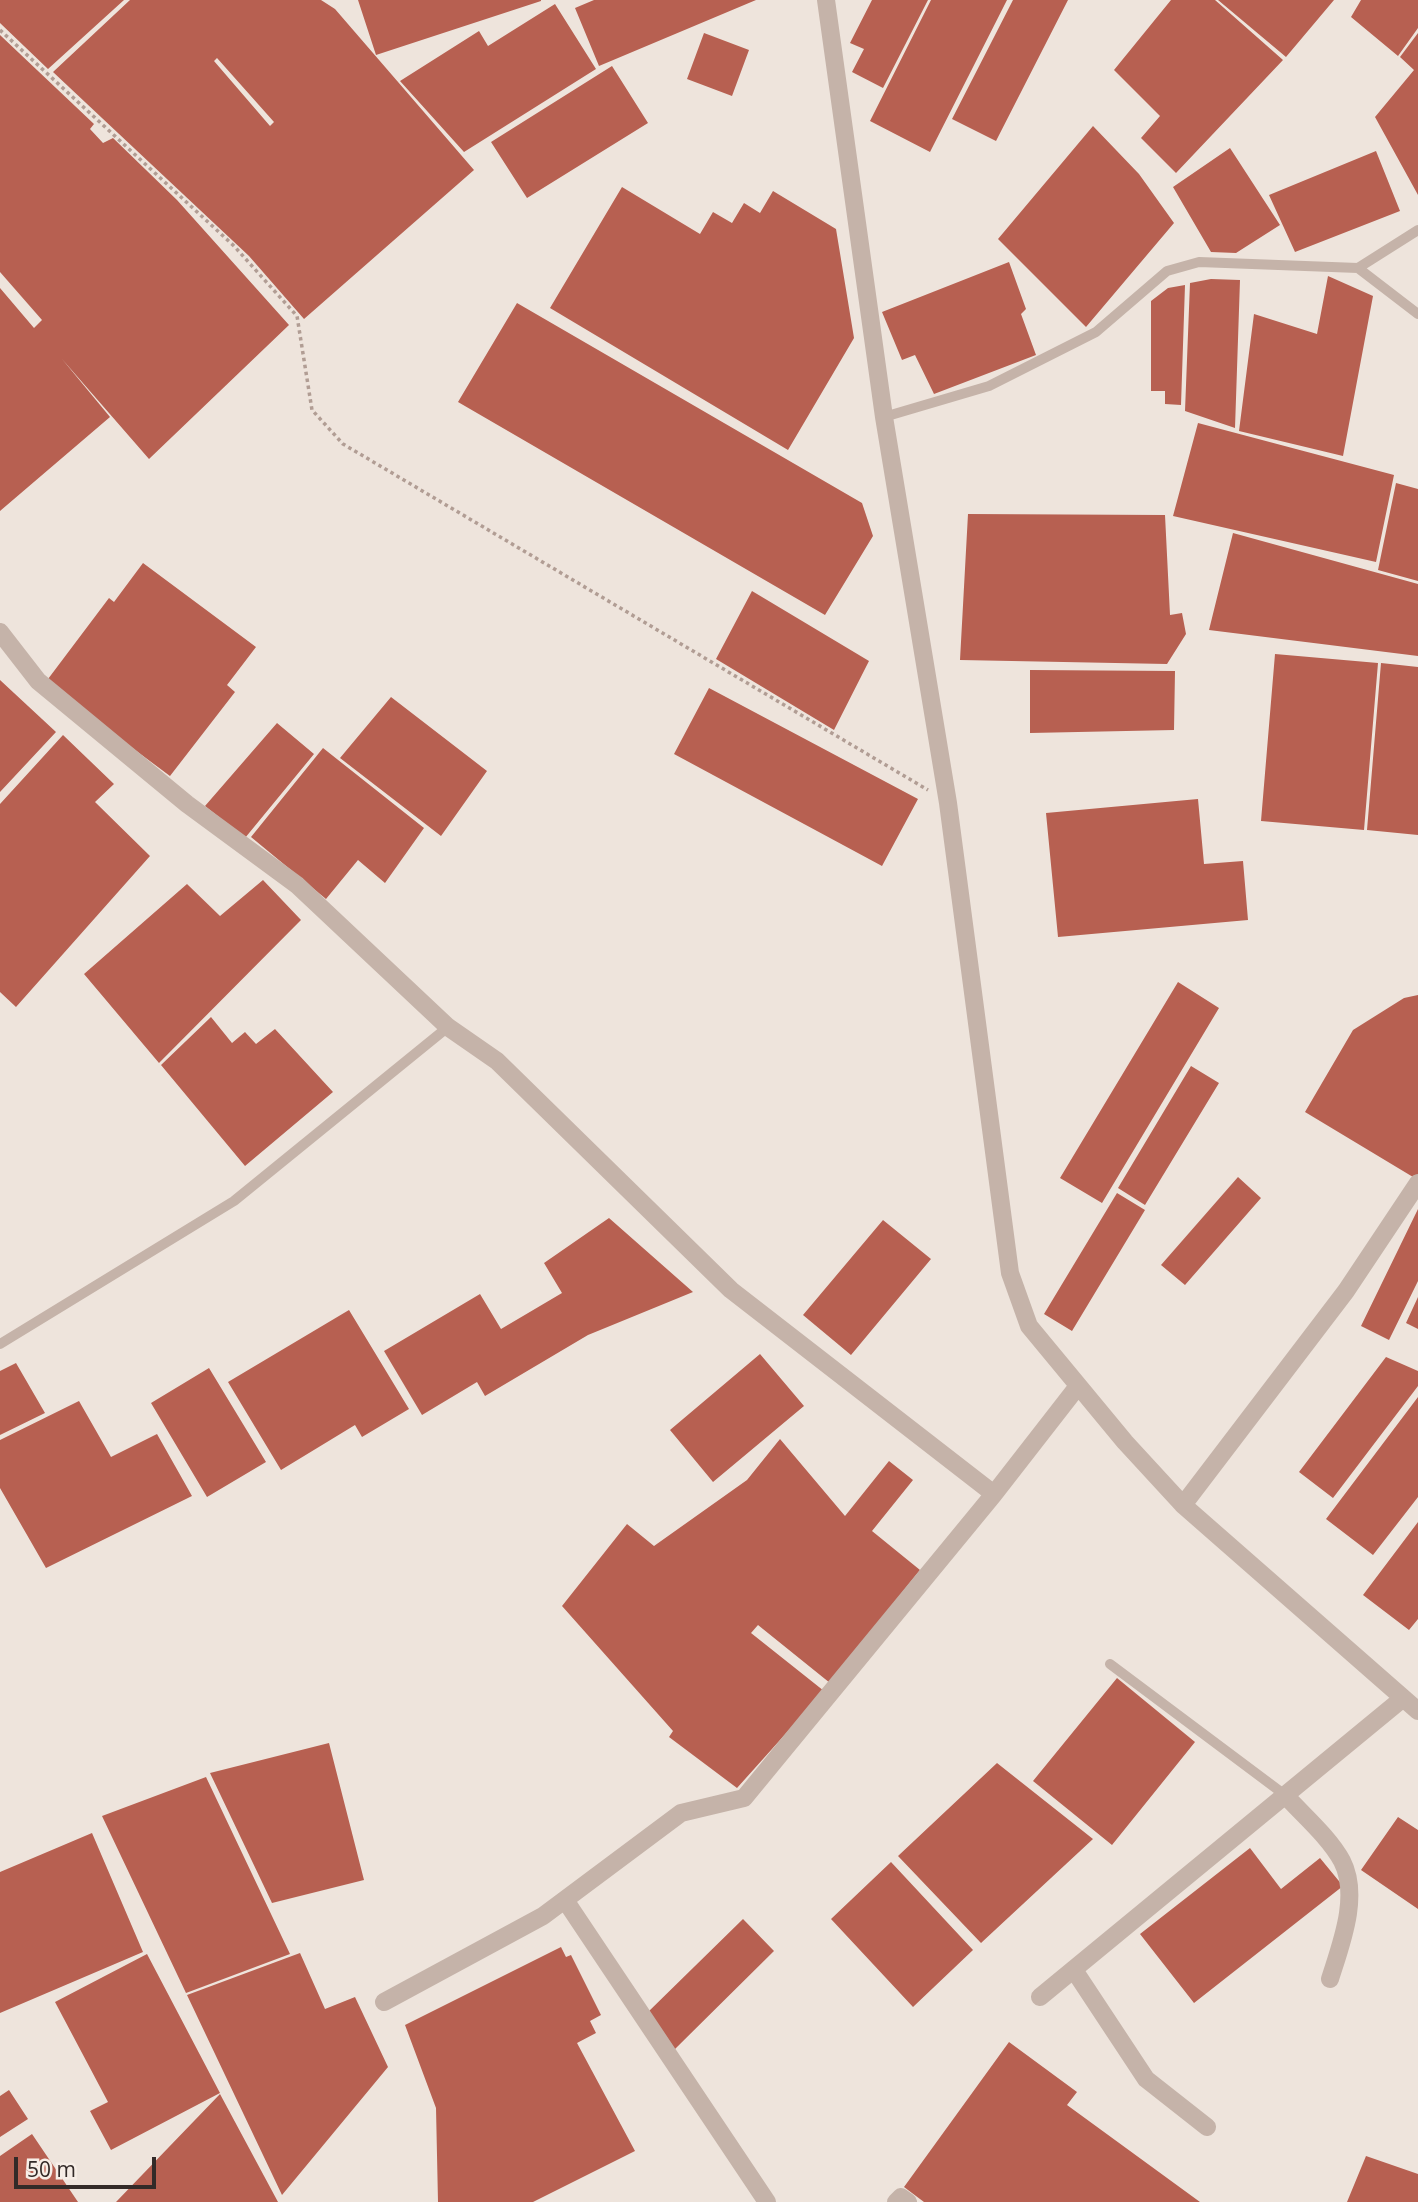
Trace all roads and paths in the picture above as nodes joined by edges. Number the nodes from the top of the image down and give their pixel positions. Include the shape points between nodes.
1 (826, 0) edge
2 (0, 30) edge
3 (1418, 230) edge
4 (1358, 268) junction
5 (1418, 314) edge
6 (884, 417) junction
7 (0, 632) edge
8 (948, 803) junction
9 (448, 1027) junction
10 (1418, 1183) edge
11 (0, 1344) edge
12 (1078, 1385) junction
13 (995, 1494) junction
14 (1183, 1505) junction
15 (1110, 1664) dead end
16 (1402, 1699) junction
17 (1418, 1711) edge
18 (1285, 1795) junction
19 (565, 1900) junction
20 (1074, 1970) junction
21 (1330, 1979) dead end
22 (1040, 1997) dead end
23 (384, 2002) dead end
24 (1207, 2127) dead end
25 (767, 2202) edge
26 (897, 2202) edge
27 (908, 2202) edge

1 - 6 street
2 - 8 path via 234,246 297,316 312,410 343,444
3 - 4 lane
4 - 5 lane
4 - 6 lane via 1199,262 1167,271 1096,332 989,386
6 - 8 street
7 - 9 street via 38,681 187,804 297,885
8 - 12 street via 1010,1273 1029,1326
9 - 11 lane via 234,1201
9 - 13 street via 497,1061 730,1290
10 - 14 street via 1346,1291
12 - 13 street
12 - 14 street
13 - 19 street via 744,1798 681,1813
14 - 16 street
15 - 18 lane
16 - 17 street
16 - 18 street
18 - 20 street
18 - 21 street via 1336,1853 1346,1875 1345,1929
19 - 23 street via 544,1916
19 - 25 street
20 - 22 street
20 - 24 street via 1146,2079
26 - 27 street via 901,2197

